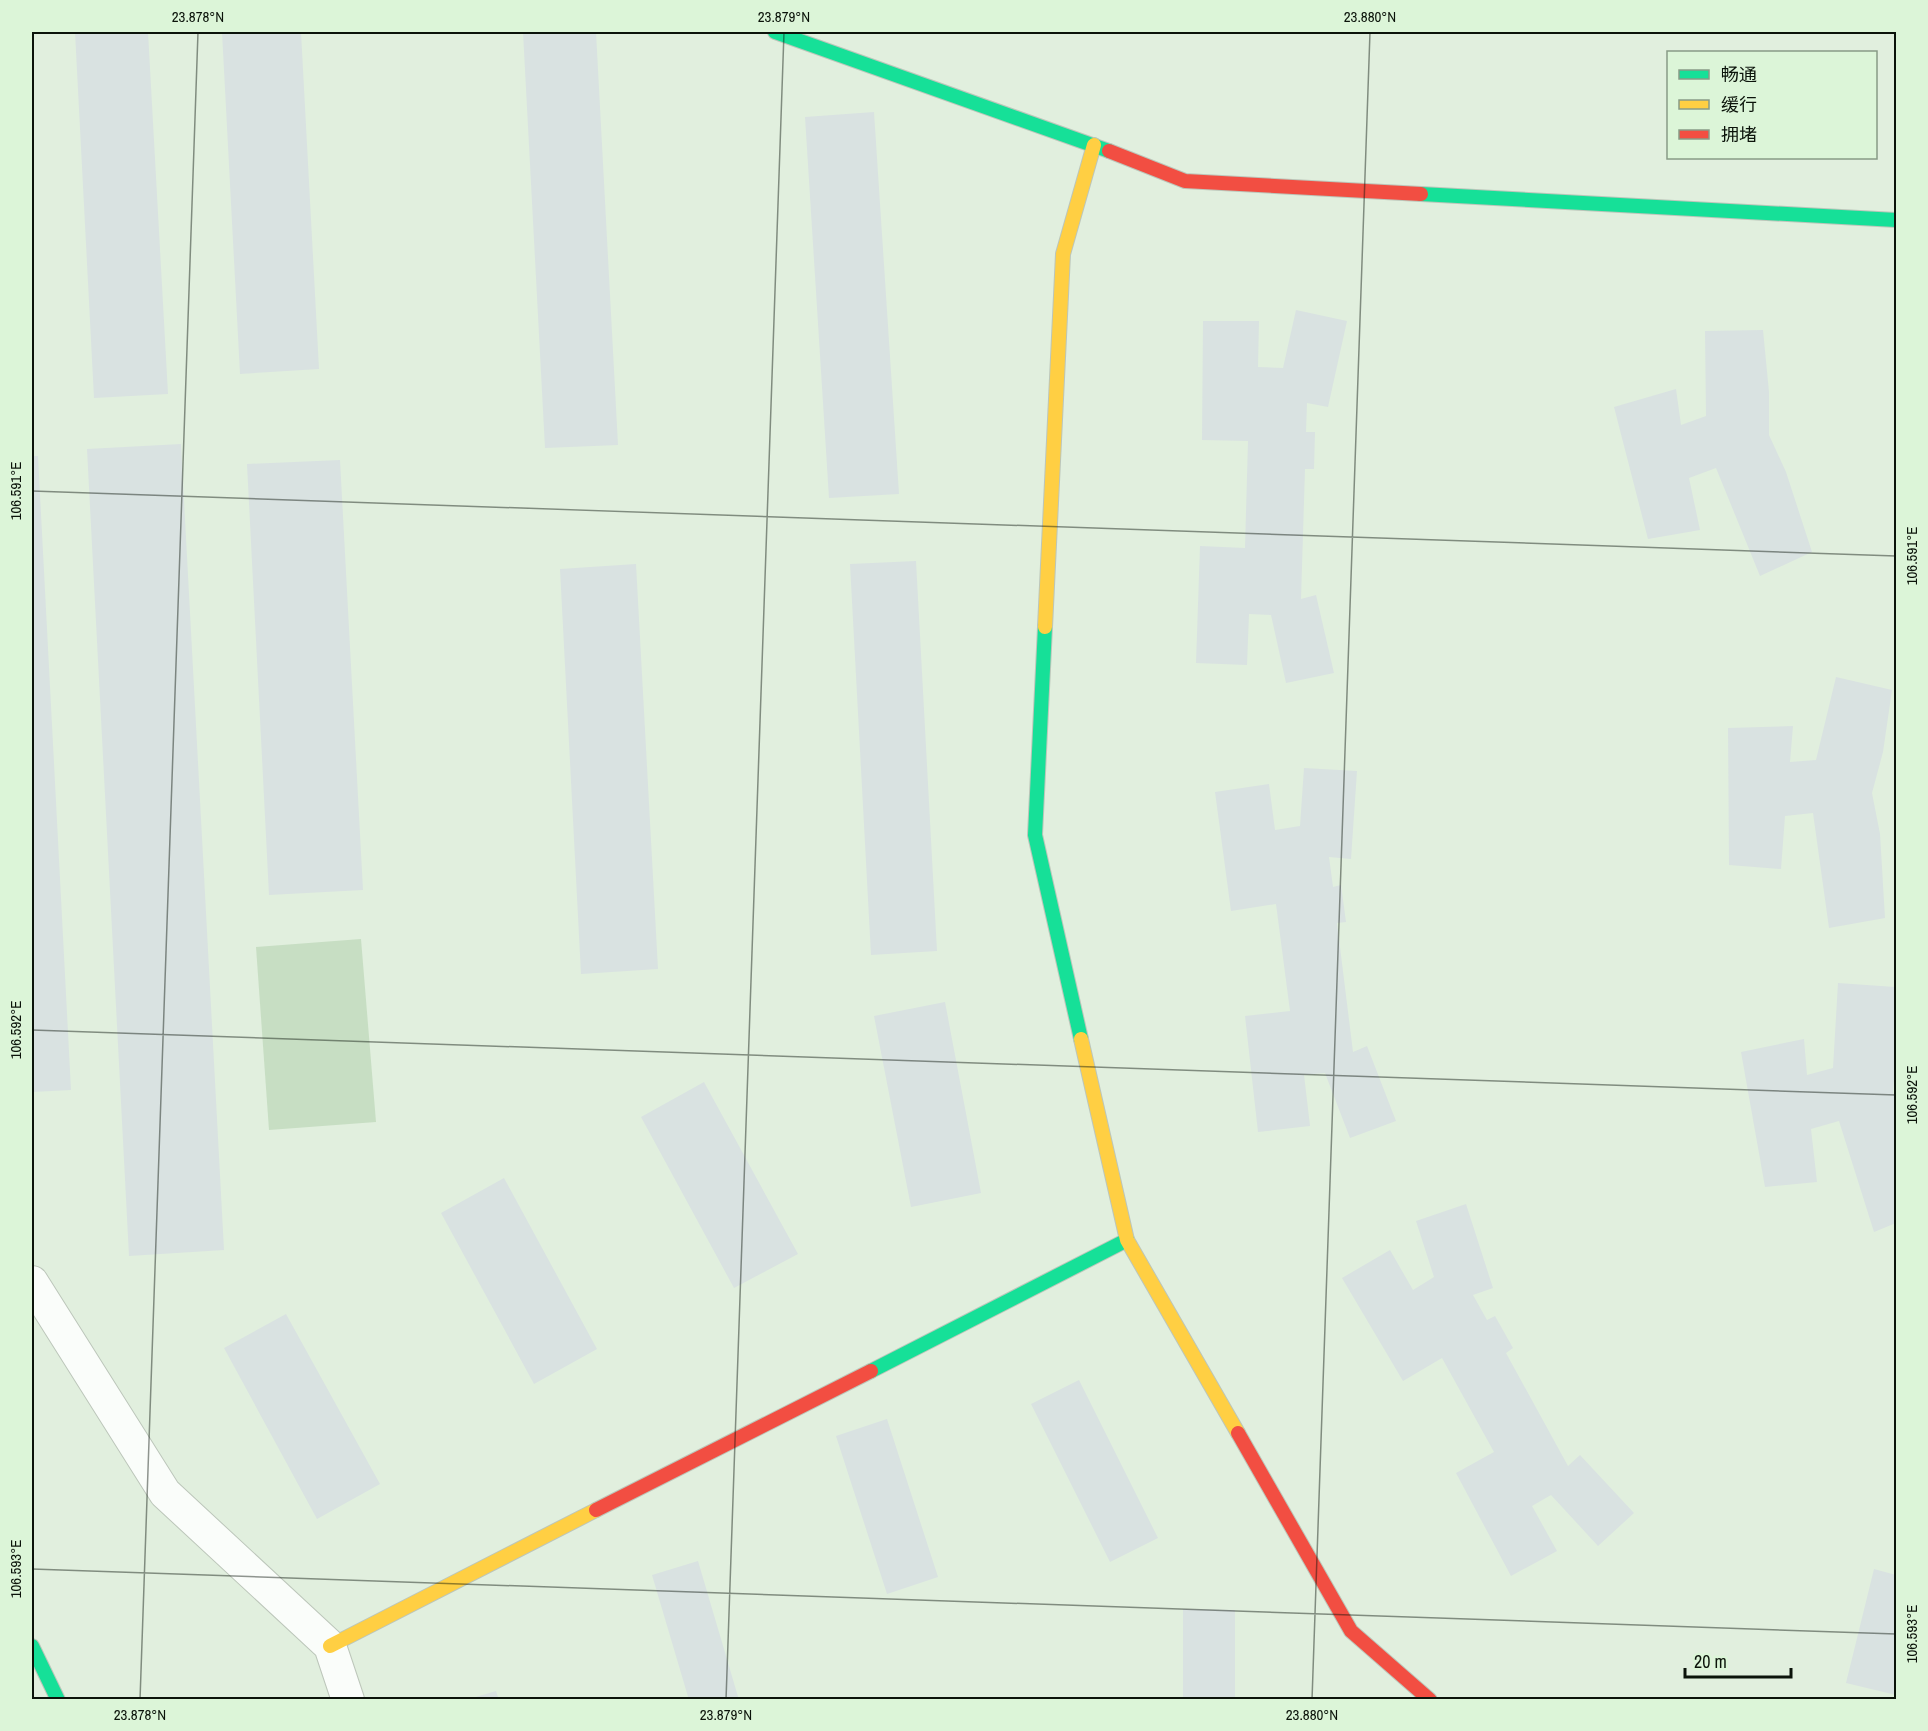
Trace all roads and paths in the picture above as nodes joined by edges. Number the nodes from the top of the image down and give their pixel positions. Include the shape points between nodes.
1 (774, 32) edge
2 (1094, 145) junction
3 (1896, 220) edge
4 (1127, 1240) junction
5 (32, 1282) edge
6 (32, 1646) edge
7 (330, 1646) junction
8 (58, 1700) edge
9 (348, 1700) edge
10 (1430, 1700) edge

1 - 2 street
2 - 3 street via 1185,182
2 - 4 street via 1063,254 1035,835
4 - 7 street
4 - 10 street via 1351,1631
5 - 7 street via 165,1492
6 - 8 street
7 - 9 street

